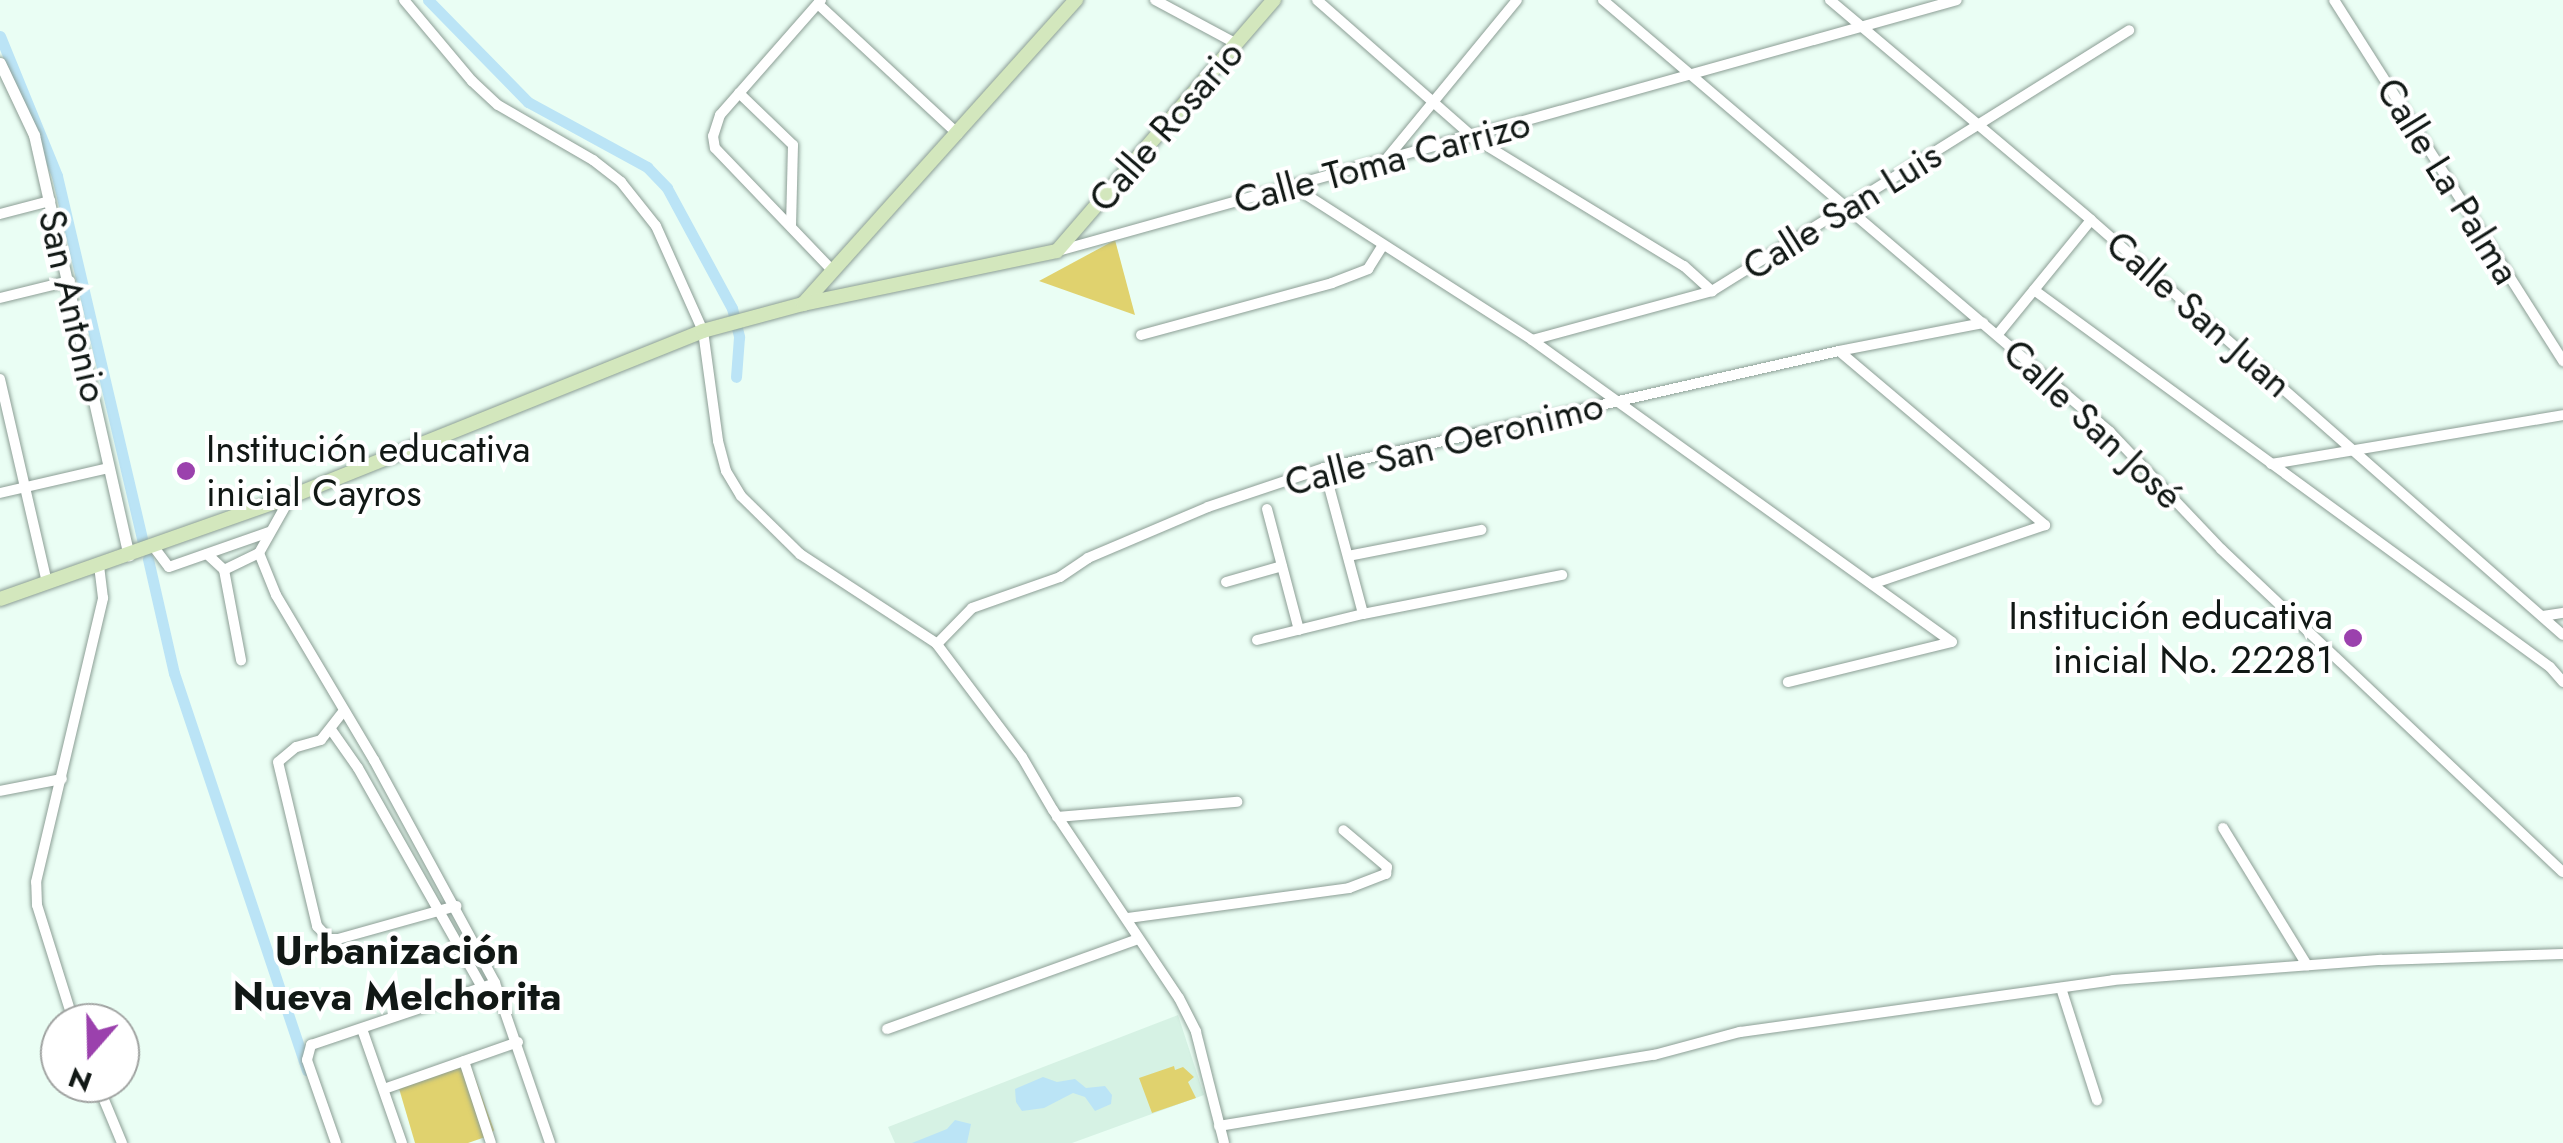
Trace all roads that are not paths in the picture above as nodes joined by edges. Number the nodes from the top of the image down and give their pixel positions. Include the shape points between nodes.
1 (404, 0) edge
2 (1076, 0) edge
3 (1155, 0) edge
4 (1274, 0) edge
5 (1316, 0) edge
6 (1517, 0) edge
7 (1602, 0) edge
8 (1830, 0) edge
9 (1957, 0) edge
10 (2334, 0) edge
11 (820, 2) edge
12 (1860, 28) junction
13 (2129, 30) dead end
14 (1237, 44) junction
15 (0, 63) edge
16 (1691, 76) junction
17 (739, 94) junction
18 (1431, 100) junction
19 (1977, 127) junction
20 (958, 134) junction
21 (1474, 138) junction
22 (1387, 158) junction
23 (1291, 186) junction
24 (50, 201) junction
25 (1847, 208) junction
26 (0, 214) edge
27 (2092, 220) junction
28 (792, 228) junction
29 (1384, 245) junction
30 (1057, 251) junction
31 (834, 271) junction
32 (70, 281) junction
33 (1712, 290) junction
34 (2034, 290) junction
35 (0, 298) edge
36 (803, 304) junction
37 (1983, 323) junction
38 (703, 331) junction
39 (1998, 334) junction
40 (1141, 335) dead end
41 (1532, 340) junction
42 (1839, 351) junction
43 (2563, 361) edge
44 (0, 381) edge
45 (1622, 401) junction
46 (2563, 415) edge
47 (2351, 447) junction
48 (2271, 464) junction
49 (109, 468) junction
50 (1324, 468) junction
51 (25, 486) junction
52 (0, 492) edge
53 (290, 497) junction
54 (1267, 509) dead end
55 (1481, 530) dead end
56 (269, 532) junction
57 (153, 546) junction
58 (259, 553) junction
59 (206, 554) junction
60 (129, 555) junction
61 (1348, 556) junction
62 (99, 565) junction
63 (1282, 566) junction
64 (224, 570) junction
65 (1562, 576) dead end
66 (1226, 582) dead end
67 (48, 583) junction
68 (1872, 584) junction
69 (0, 600) edge
70 (2563, 613) edge
71 (1363, 614) junction
72 (2543, 616) junction
73 (1299, 630) junction
74 (2563, 634) edge
75 (1257, 640) dead end
76 (936, 644) junction
77 (241, 660) dead end
78 (1788, 682) dead end
79 (2563, 682) edge
80 (342, 713) junction
81 (332, 731) junction
82 (62, 778) junction
83 (0, 791) edge
84 (1237, 802) dead end
85 (1057, 817) junction
86 (2223, 828) dead end
87 (1343, 830) dead end
88 (2563, 872) edge
89 (456, 906) junction
90 (436, 908) junction
91 (1128, 918) junction
92 (1138, 939) junction
93 (2563, 954) edge
94 (2307, 965) junction
95 (495, 982) junction
96 (481, 984) junction
97 (2062, 988) junction
98 (68, 1003) edge
99 (362, 1029) junction
100 (887, 1029) dead end
101 (518, 1042) junction
102 (464, 1061) junction
103 (384, 1089) junction
104 (2097, 1100) dead end
105 (105, 1103) edge
106 (1219, 1126) junction
107 (122, 1143) edge
108 (336, 1143) edge
109 (402, 1143) edge
110 (490, 1143) edge
111 (550, 1143) edge
112 (1224, 1143) edge

1 - 38 street via 498,104 593,160 631,193 656,226
2 - 20 main road
3 - 14 street
4 - 14 main road, Calle Rosario
5 - 18 street
6 - 18 street
7 - 16 street, Calle San José
8 - 12 street, Calle San Juan
9 - 12 street, Calle Toma Carrizo
10 - 43 street, Calle La Palma
11 - 17 street
11 - 20 street
12 - 16 street, Calle Toma Carrizo
12 - 19 street, Calle San Juan
13 - 19 street, Calle San Luis
14 - 30 main road, Calle Rosario
15 - 24 street, San Antonio via 34,135
16 - 21 street, Calle Toma Carrizo
16 - 25 street, Calle San José
17 - 28 street via 794,145
17 - 28 street via 714,126 715,148
18 - 21 street
18 - 22 street
19 - 25 street, Calle San Luis
19 - 27 street, Calle San Juan
20 - 31 main road
21 - 22 street, Calle Toma Carrizo
21 - 33 street via 1684,266
22 - 23 street, Calle Toma Carrizo
23 - 29 street
23 - 30 street, Calle Toma Carrizo
24 - 26 street
24 - 32 street, San Antonio
25 - 33 street, Calle San Luis
25 - 37 street, Calle San José
27 - 34 street
27 - 47 street, Calle San Juan
28 - 31 street
29 - 40 street via 1368,269 1332,283
29 - 41 street
30 - 36 main road, Calle Toma Carrizo
31 - 36 main road
32 - 35 street
32 - 49 street, San Antonio
33 - 41 street, Calle San Luis
34 - 39 street
34 - 48 street
36 - 38 main road, Calle Toma Carrizo
37 - 39 street, Calle San José
37 - 42 street, Calle San Oeronimo
38 - 53 main road, Calle Toma Carrizo
38 - 76 street via 718,441 740,496 800,554
39 - 88 street, Calle San José via 2110,432 2222,549
41 - 45 street
42 - 45 street, Calle San Oeronimo
42 - 68 street via 2046,525
44 - 51 street
45 - 50 street, Calle San Oeronimo
45 - 68 street
46 - 47 street
47 - 48 street
47 - 72 street, Calle San Juan
48 - 79 street
49 - 51 street
49 - 60 street, San Antonio
50 - 61 street
50 - 76 street, Calle San Oeronimo via 1208,507 1088,558 1060,577 972,608
51 - 52 street
51 - 67 street
53 - 56 street
53 - 57 main road, Calle Toma Carrizo
54 - 63 street
55 - 61 street
56 - 58 street
56 - 59 street
57 - 59 street via 169,567
57 - 60 main road, Calle Toma Carrizo
58 - 64 street
58 - 80 street
59 - 64 street
60 - 62 main road, Calle Toma Carrizo
61 - 71 street
62 - 67 main road, Calle Toma Carrizo
62 - 82 street via 103,598
63 - 66 street
63 - 73 street
64 - 77 street
65 - 71 street
67 - 69 main road, Calle Toma Carrizo
68 - 78 street via 1950,638 1949,646
70 - 72 street
71 - 73 street
72 - 74 street, Calle San Juan
73 - 75 street
76 - 85 street via 1022,757
80 - 81 street
80 - 89 street
81 - 90 street
81 - 90 street via 278,762 317,926 338,939
82 - 83 street
82 - 98 street via 36,894
84 - 85 street
85 - 91 street
86 - 94 street
87 - 91 street via 1387,866 1384,876 1349,888
89 - 90 street
89 - 95 street
90 - 96 street
91 - 92 street
92 - 100 street
92 - 106 street via 1196,1032
93 - 94 street
94 - 97 street
95 - 96 street
95 - 101 street
96 - 99 street
97 - 104 street
97 - 106 street via 1740,1032 1635,1058
99 - 103 street
99 - 108 street via 308,1049
101 - 102 street
101 - 111 street
102 - 103 street
102 - 110 street
103 - 109 street
105 - 107 street
106 - 112 street

